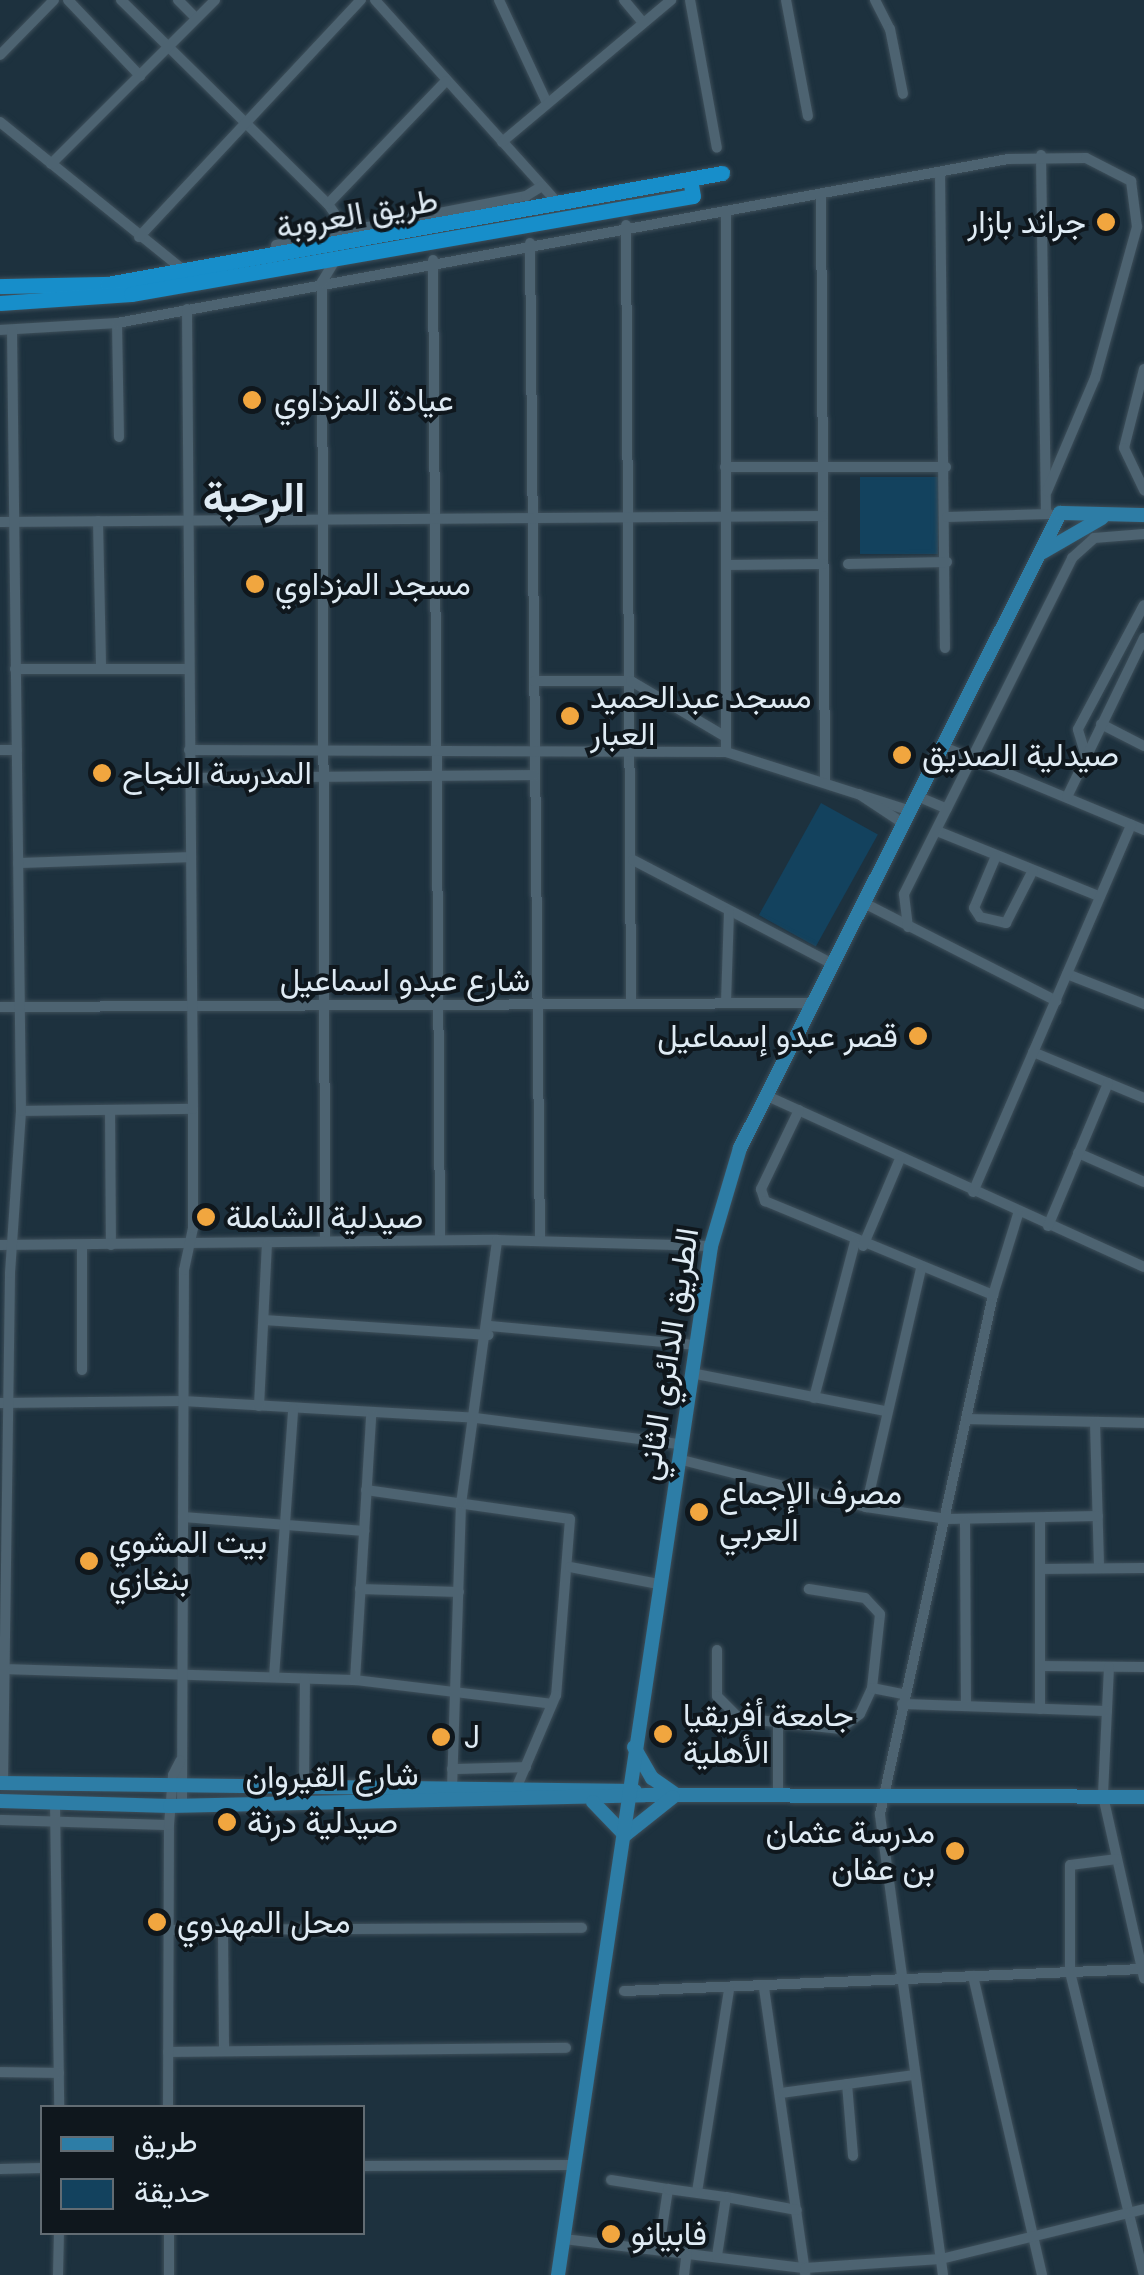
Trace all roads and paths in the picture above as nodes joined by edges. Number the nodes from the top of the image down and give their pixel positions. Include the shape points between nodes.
1 (54, 0) edge
2 (68, 0) edge
3 (121, 0) edge
4 (178, 0) edge
5 (215, 0) edge
6 (360, 0) edge
7 (375, 0) edge
8 (499, 0) edge
9 (624, 0) edge
10 (671, 0) edge
11 (690, 0) edge
12 (786, 0) edge
13 (875, 0) edge
14 (196, 18) junction
15 (643, 23) junction
16 (169, 46) junction
17 (0, 55) edge
18 (140, 76) junction
19 (446, 81) junction
20 (903, 94) dead end
21 (548, 103) junction
22 (808, 116) dead end
23 (0, 122) edge
24 (246, 122) junction
25 (502, 142) junction
26 (717, 148) dead end
27 (1041, 155) junction
28 (51, 164) junction
29 (940, 172) junction
30 (722, 173) dead end
31 (690, 179) junction
32 (542, 186) junction
33 (821, 194) junction
34 (328, 204) junction
35 (560, 204) junction
36 (726, 212) junction
37 (626, 224) junction
38 (345, 228) junction
39 (139, 237) junction
40 (530, 243) junction
41 (276, 245) dead end
42 (337, 258) junction
43 (433, 260) junction
44 (186, 272) junction
45 (322, 282) junction
46 (0, 286) edge
47 (0, 303) edge
48 (186, 309) junction
49 (117, 323) junction
50 (6, 330) edge
51 (1144, 370) edge
52 (1141, 393) edge
53 (119, 436) dead end
54 (725, 467) junction
55 (946, 467) junction
56 (823, 468) junction
57 (1144, 490) edge
58 (1047, 491) junction
59 (1053, 514) junction
60 (1112, 515) junction
61 (1144, 515) edge
62 (629, 516) junction
63 (726, 516) junction
64 (823, 516) junction
65 (531, 517) junction
66 (947, 518) junction
67 (434, 519) junction
68 (320, 520) junction
69 (98, 521) junction
70 (0, 522) edge
71 (14, 522) junction
72 (187, 524) junction
73 (1144, 534) edge
74 (1039, 555) junction
75 (947, 562) junction
76 (823, 564) junction
77 (848, 564) dead end
78 (726, 565) junction
79 (1144, 605) edge
80 (1144, 638) edge
81 (945, 648) dead end
82 (16, 669) junction
83 (101, 669) junction
84 (188, 669) junction
85 (534, 681) junction
86 (631, 681) junction
87 (1100, 724) junction
88 (726, 737) junction
89 (944, 746) junction
90 (1144, 746) edge
91 (0, 750) edge
92 (17, 750) junction
93 (188, 750) junction
94 (320, 750) junction
95 (436, 750) junction
96 (535, 750) junction
97 (630, 750) junction
98 (726, 752) junction
99 (1086, 756) junction
100 (971, 757) junction
101 (534, 774) junction
102 (435, 776) junction
103 (320, 777) junction
104 (0, 778) edge
105 (16, 778) junction
106 (188, 778) junction
107 (824, 780) junction
108 (919, 797) junction
109 (1067, 797) junction
110 (946, 810) junction
111 (908, 818) junction
112 (1131, 825) junction
113 (1144, 830) edge
114 (937, 831) junction
115 (996, 856) junction
116 (188, 857) junction
117 (633, 860) junction
118 (18, 862) junction
119 (1032, 870) junction
120 (1098, 896) junction
121 (864, 902) junction
122 (729, 911) junction
123 (908, 927) junction
124 (831, 964) junction
125 (1067, 974) junction
126 (1056, 1001) junction
127 (1143, 1001) edge
128 (726, 1002) junction
129 (631, 1003) junction
130 (810, 1003) junction
131 (535, 1004) junction
132 (322, 1006) junction
133 (438, 1006) junction
134 (0, 1007) edge
135 (20, 1007) junction
136 (191, 1007) junction
137 (1034, 1052) junction
138 (1108, 1083) junction
139 (765, 1095) junction
140 (1144, 1098) edge
141 (194, 1109) junction
142 (110, 1110) junction
143 (798, 1110) junction
144 (21, 1111) junction
145 (1078, 1153) junction
146 (900, 1159) junction
147 (1144, 1181) edge
148 (973, 1192) junction
149 (1018, 1214) junction
150 (1048, 1226) junction
151 (440, 1240) junction
152 (498, 1240) junction
153 (540, 1241) junction
154 (325, 1242) junction
155 (267, 1244) junction
156 (859, 1244) junction
157 (0, 1245) edge
158 (16, 1245) junction
159 (82, 1245) junction
160 (111, 1245) junction
161 (711, 1246) junction
162 (189, 1247) junction
163 (1144, 1267) edge
164 (921, 1268) junction
165 (992, 1295) junction
166 (264, 1320) junction
167 (489, 1330) junction
168 (696, 1345) junction
169 (82, 1370) dead end
170 (691, 1374) junction
171 (814, 1398) junction
172 (183, 1400) junction
173 (4, 1403) edge
174 (259, 1406) junction
175 (293, 1409) junction
176 (884, 1410) junction
177 (370, 1414) junction
178 (476, 1418) junction
179 (970, 1419) junction
180 (1095, 1422) junction
181 (1144, 1423) edge
182 (679, 1451) junction
183 (366, 1490) junction
184 (461, 1504) junction
185 (866, 1507) junction
186 (1098, 1516) junction
187 (183, 1517) junction
188 (1040, 1518) junction
189 (947, 1519) junction
190 (965, 1521) junction
191 (285, 1526) junction
192 (364, 1530) junction
193 (570, 1566) junction
194 (1099, 1568) junction
195 (1144, 1568) edge
196 (1040, 1569) junction
197 (658, 1584) junction
198 (360, 1588) junction
199 (809, 1589) dead end
200 (459, 1592) junction
201 (717, 1650) dead end
202 (1040, 1666) junction
203 (1144, 1667) edge
204 (1109, 1668) junction
205 (1, 1669) edge
206 (182, 1675) junction
207 (274, 1678) junction
208 (304, 1678) junction
209 (355, 1680) junction
210 (872, 1688) junction
211 (451, 1694) junction
212 (903, 1699) junction
213 (552, 1704) junction
214 (966, 1706) junction
215 (1040, 1709) junction
216 (1107, 1712) junction
217 (778, 1727) junction
218 (634, 1748) junction
219 (2, 1753) edge
220 (632, 1765) junction
221 (526, 1767) junction
222 (452, 1769) junction
223 (2, 1783) edge
224 (304, 1789) junction
225 (452, 1789) junction
226 (516, 1789) junction
227 (176, 1790) junction
228 (597, 1795) junction
229 (634, 1795) junction
230 (882, 1795) junction
231 (778, 1796) junction
232 (1103, 1796) junction
233 (1144, 1796) edge
234 (677, 1797) junction
235 (0, 1801) edge
236 (56, 1803) junction
237 (176, 1806) junction
238 (0, 1820) edge
239 (56, 1821) junction
240 (169, 1825) junction
241 (625, 1835) junction
242 (1116, 1859) junction
243 (582, 1928) dead end
244 (170, 1930) junction
245 (222, 1932) junction
246 (1070, 1972) junction
247 (1143, 1974) edge
248 (973, 1976) junction
249 (901, 1978) junction
250 (764, 1988) junction
251 (624, 1991) dead end
252 (729, 1991) junction
253 (566, 2048) dead end
254 (224, 2051) junction
255 (168, 2052) junction
256 (0, 2072) edge
257 (59, 2072) junction
258 (915, 2075) junction
259 (847, 2084) junction
260 (781, 2093) junction
261 (59, 2105) edge
262 (168, 2105) edge
263 (853, 2156) dead end
264 (576, 2165) junction
265 (365, 2166) edge
266 (40, 2168) edge
267 (0, 2169) edge
268 (612, 2180) dead end
269 (668, 2189) junction
270 (697, 2192) junction
271 (726, 2197) junction
272 (1144, 2209) edge
273 (797, 2210) junction
274 (1129, 2213) junction
275 (58, 2235) edge
276 (169, 2235) edge
277 (1034, 2238) junction
278 (564, 2240) junction
279 (659, 2248) junction
280 (687, 2252) junction
281 (717, 2256) junction
282 (941, 2259) junction
283 (805, 2272) edge
284 (58, 2275) edge
285 (169, 2275) edge
286 (558, 2275) edge
287 (684, 2275) edge
288 (943, 2275) edge
289 (1042, 2275) edge
290 (1144, 2275) edge

1 - 17 street
2 - 18 street
3 - 16 street
4 - 14 street
5 - 14 street
6 - 24 street
7 - 19 street
8 - 21 street
9 - 15 street
10 - 15 street
11 - 26 street
12 - 22 street
13 - 20 street via 890,29
14 - 16 street
15 - 21 street
16 - 18 street
16 - 24 street
18 - 28 street
19 - 25 street
19 - 34 street
21 - 25 street
23 - 28 street
24 - 34 street
24 - 39 street
25 - 32 street
27 - 29 street
27 - 58 street
27 - 58 street via 1086,158 1119,170 1138,209 1096,378
28 - 39 street
29 - 33 street
29 - 55 street
30 - 31 highway, طريق العروبة
31 - 35 highway, طريق العروبة
31 - 42 highway, طريق العروبة via 693,196
32 - 35 street
32 - 38 street via 526,196
33 - 36 street
33 - 56 street
34 - 38 street
35 - 44 highway, طريق العروبة
36 - 37 street
36 - 54 street
37 - 40 street
37 - 62 street
38 - 41 street
39 - 44 street
40 - 43 street
40 - 65 street
42 - 45 street
42 - 47 highway, طريق العروبة via 118,296
43 - 45 street
43 - 67 street
44 - 46 highway, طريق العروبة via 107,284
45 - 48 street
45 - 68 street
48 - 49 street
48 - 72 street
49 - 50 street
49 - 53 street
50 - 71 street
51 - 52 street
52 - 57 street via 1124,448
54 - 56 street
54 - 63 street
55 - 56 street
55 - 66 street
56 - 64 street
58 - 59 street
59 - 60 main road
59 - 66 street
59 - 74 main road, الطريق الدائري الثاني
60 - 61 main road
60 - 74 main road
62 - 63 street
62 - 65 street
62 - 86 street
63 - 64 street
63 - 78 street
64 - 76 street
65 - 67 street
65 - 85 street
66 - 75 street
67 - 68 street
67 - 95 street
68 - 72 street
68 - 94 street
69 - 71 street
69 - 72 street
69 - 83 street
70 - 71 street
71 - 82 street
72 - 84 street
73 - 100 street via 1094,538 1072,558
74 - 89 main road, الطريق الدائري الثاني
75 - 77 street
75 - 81 street
76 - 78 street
76 - 107 street
78 - 88 street
79 - 99 street via 1078,729
80 - 87 street
82 - 83 street
82 - 92 street
83 - 84 street
84 - 93 street
85 - 86 street
85 - 96 street
86 - 88 street
86 - 97 street
87 - 90 street
87 - 99 street
88 - 98 street
89 - 100 street
89 - 108 main road, الطريق الدائري الثاني
91 - 92 street
92 - 105 street
93 - 94 street
93 - 106 street
94 - 95 street
94 - 103 street
95 - 96 street
95 - 102 street
96 - 97 street
96 - 101 street
97 - 98 street
97 - 117 street
98 - 107 street
99 - 109 street
100 - 109 street
100 - 110 street
101 - 102 street
101 - 131 street
102 - 103 street
102 - 133 street
103 - 106 street
103 - 132 street
104 - 105 street
105 - 118 street
106 - 116 street
107 - 111 street
108 - 110 street
108 - 111 main road, الطريق الدائري الثاني
109 - 112 street
110 - 114 street
111 - 121 main road, الطريق الدائري الثاني
112 - 113 street
112 - 120 street
114 - 115 street
114 - 123 street via 904,894
115 - 119 street
115 - 119 street via 974,908 980,917 1006,923
116 - 118 street
116 - 136 street
117 - 122 street
117 - 129 street
118 - 135 street
119 - 120 street
120 - 125 street
121 - 123 street
121 - 124 main road, الطريق الدائري الثاني
122 - 124 street
122 - 128 street
123 - 126 street
124 - 130 main road, الطريق الدائري الثاني
125 - 126 street
125 - 127 street
126 - 137 street
128 - 129 street, شارع عبدو اسماعيل
128 - 130 street, شارع عبدو اسماعيل
129 - 131 street, شارع عبدو اسماعيل
130 - 139 main road, الطريق الدائري الثاني
131 - 133 street, شارع عبدو اسماعيل
131 - 153 street
132 - 133 street, شارع عبدو اسماعيل
132 - 136 street, شارع عبدو اسماعيل
132 - 154 street
133 - 151 street
134 - 135 street, شارع عبدو اسماعيل
135 - 136 street, شارع عبدو اسماعيل
135 - 144 street
136 - 141 street
137 - 138 street
137 - 148 street
138 - 140 street
138 - 145 street
139 - 143 street
139 - 161 main road, الطريق الدائري الثاني via 740,1148
141 - 142 street
141 - 162 street
142 - 144 street
142 - 160 street
143 - 146 street
143 - 156 street via 762,1197
144 - 158 street
145 - 147 street
145 - 150 street
146 - 148 street
146 - 156 street
148 - 149 street
149 - 150 street
149 - 165 street
150 - 163 street
151 - 152 street
151 - 154 street
152 - 153 street
152 - 167 street
153 - 161 street
154 - 155 street
155 - 162 street
155 - 166 street
156 - 164 street
156 - 171 street
157 - 158 street
158 - 159 street
158 - 173 street
159 - 160 street
159 - 169 street
160 - 162 street
161 - 168 main road, الطريق الدائري الثاني
162 - 172 street
164 - 165 street
164 - 176 street
165 - 179 street
166 - 167 street
166 - 174 street
167 - 168 street
167 - 178 street
168 - 170 main road, الطريق الدائري الثاني
170 - 171 street
170 - 182 main road, الطريق الدائري الثاني
171 - 176 street
172 - 173 street
172 - 174 street
172 - 187 street
173 - 205 street
174 - 175 street
175 - 177 street
175 - 191 street
176 - 185 street
177 - 178 street
177 - 183 street
178 - 182 street
178 - 184 street
179 - 180 street
179 - 189 street
180 - 181 street
180 - 186 street
182 - 185 street
182 - 197 main road, الطريق الدائري الثاني
183 - 184 street
183 - 192 street
184 - 193 street via 559,1513 570,1520
184 - 200 street
185 - 189 street
186 - 188 street
186 - 194 street
187 - 191 street
187 - 206 street
188 - 190 street
188 - 196 street
189 - 190 street
189 - 212 street
190 - 214 street
191 - 192 street
191 - 207 street
192 - 198 street
193 - 197 street
193 - 213 street
194 - 195 street
194 - 196 street
196 - 202 street
197 - 218 main road, الطريق الدائري الثاني
198 - 200 street
198 - 209 street
199 - 210 street via 878,1606
200 - 211 street
201 - 217 street via 717,1696 740,1718
202 - 204 street
202 - 215 street
203 - 204 street
204 - 216 street
205 - 206 street
205 - 219 street
206 - 207 street
206 - 227 street
207 - 208 street
208 - 209 street
208 - 224 street
209 - 211 street
210 - 212 street
210 - 217 street via 860,1714 840,1729
211 - 213 street
211 - 222 street
212 - 214 street
212 - 230 street
213 - 221 street
214 - 215 street
215 - 216 street
216 - 232 street
217 - 231 street
218 - 220 main road, الطريق الدائري الثاني
218 - 234 main road via 652,1778
219 - 223 street
220 - 228 main road
220 - 229 main road, الطريق الدائري الثاني
221 - 222 street
221 - 226 street
222 - 225 street
223 - 227 main road
224 - 225 main road
224 - 227 main road
225 - 226 main road
226 - 228 main road
227 - 237 street
228 - 229 main road
228 - 237 main road, شارع القيروان
228 - 241 main road
229 - 234 main road
229 - 241 main road, الطريق الدائري الثاني
230 - 231 main road
230 - 232 main road
230 - 249 street via 881,1839
231 - 234 main road
232 - 233 main road
232 - 242 street
234 - 241 main road
235 - 236 main road, شارع القيروان
236 - 237 main road, شارع القيروان
236 - 239 street
237 - 240 street
238 - 239 street
239 - 240 street
239 - 257 street
240 - 244 street
241 - 264 main road, الطريق الدائري الثاني
242 - 246 street via 1070,1865
242 - 247 street
243 - 245 street
244 - 245 street
244 - 255 street
245 - 254 street
246 - 247 street
246 - 248 street
246 - 274 street
248 - 249 street
248 - 277 street
249 - 250 street
249 - 258 street
250 - 252 street
250 - 260 street
251 - 252 street
252 - 270 street
253 - 254 street
254 - 255 street
255 - 262 street
256 - 257 street
257 - 261 street
258 - 259 street
258 - 282 street
259 - 260 street
259 - 263 street
260 - 273 street
264 - 265 street
264 - 278 main road, الطريق الدائري الثاني
266 - 267 street
268 - 269 street
269 - 270 street
269 - 279 street
270 - 271 street
271 - 273 street
271 - 281 street
272 - 274 street
273 - 283 street
274 - 277 street
274 - 290 street
275 - 284 street
276 - 285 street
277 - 282 street
277 - 289 street
278 - 279 street
278 - 286 main road, الطريق الدائري الثاني
279 - 280 street
280 - 281 street
280 - 287 street
281 - 283 street
282 - 283 street
282 - 288 street

